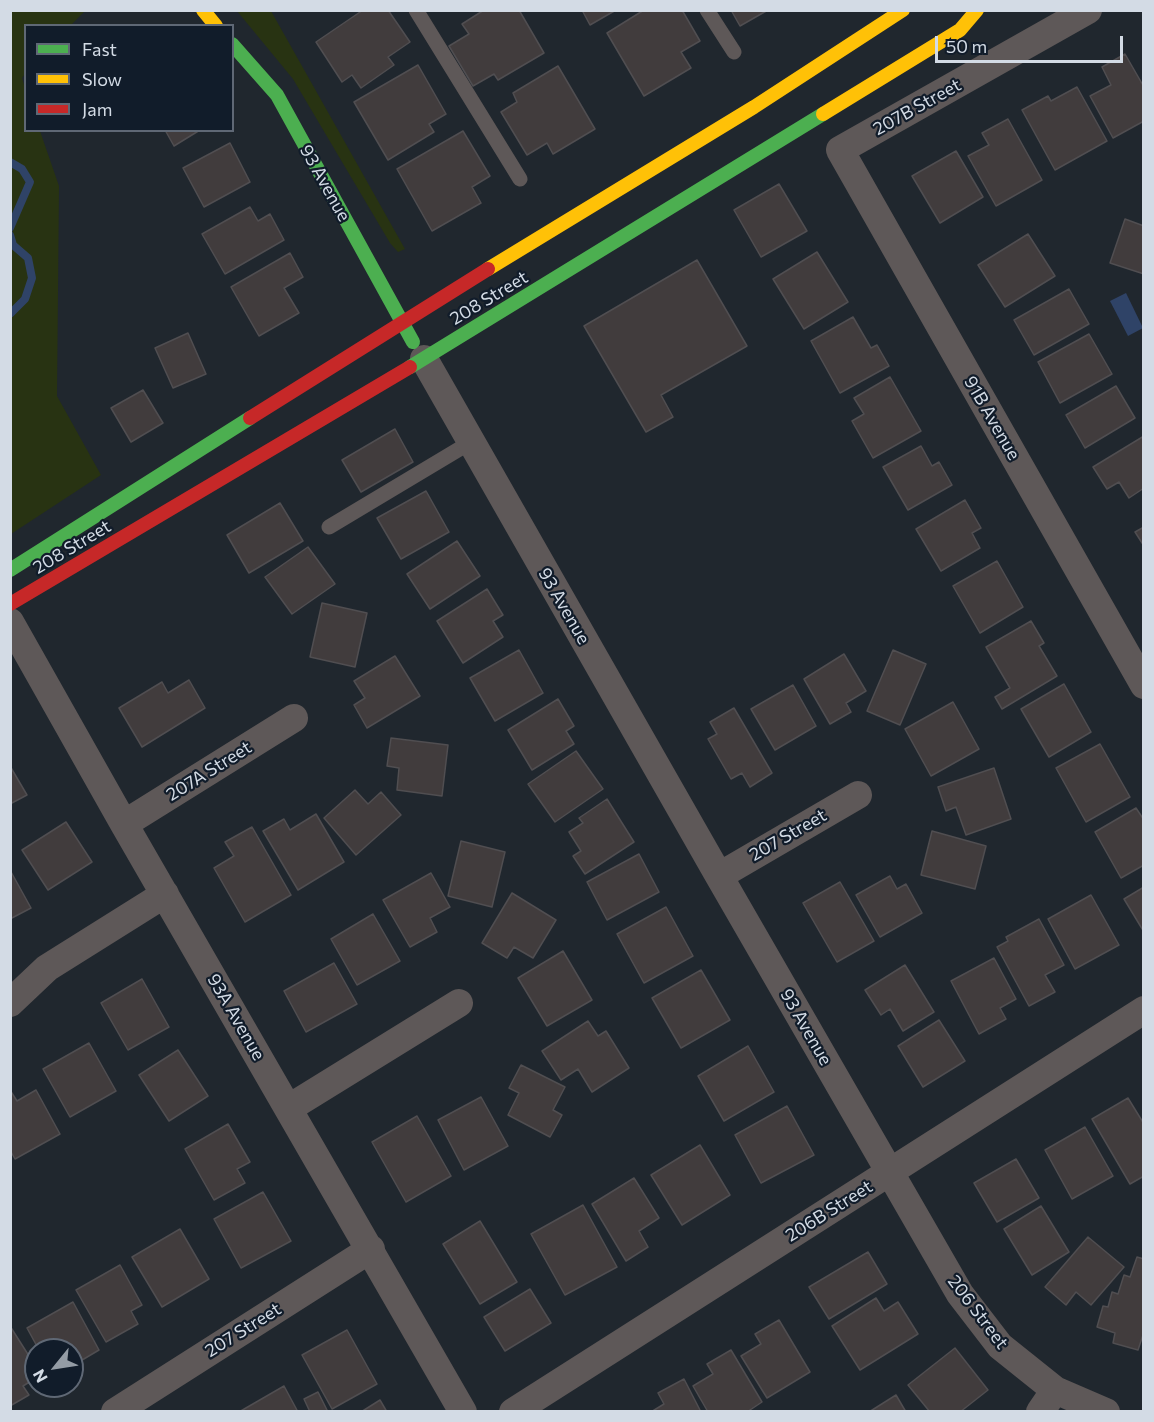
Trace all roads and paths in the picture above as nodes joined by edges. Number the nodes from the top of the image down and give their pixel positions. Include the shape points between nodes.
1 (203, 10) edge
2 (416, 10) edge
3 (707, 10) edge
4 (903, 10) edge
5 (977, 10) edge
6 (1088, 10) edge
7 (214, 24) edge
8 (234, 46) edge
9 (734, 52) dead end
10 (840, 150) joint
11 (520, 179) dead end
12 (401, 322) junction
13 (424, 359) junction
14 (471, 442) junction
15 (329, 527) dead end
16 (10, 570) edge
17 (10, 604) edge
18 (10, 622) edge
19 (1143, 685) edge
20 (294, 718) dead end
21 (858, 795) dead end
22 (124, 824) junction
23 (719, 876) junction
24 (165, 894) junction
25 (10, 1003) edge
26 (459, 1003) dead end
27 (1143, 1010) edge
28 (289, 1108) junction
29 (890, 1172) junction
30 (371, 1249) junction
31 (1047, 1401) edge
32 (115, 1412) edge
33 (463, 1412) edge
34 (513, 1412) edge
35 (1106, 1412) edge

1 - 7 main road
2 - 11 lane
3 - 9 lane
4 - 12 main road, 208 Street via 754,107
5 - 13 main road, 208 Street via 960,30
6 - 10 street, 207B Street
8 - 12 main road, 93 Avenue via 277,95
10 - 19 street, 91B Avenue
12 - 13 main road, 93 Avenue
12 - 16 main road, 208 Street
13 - 14 street, 93 Avenue
13 - 17 main road, 208 Street
14 - 15 lane
14 - 23 street, 93 Avenue
18 - 22 street, 93A Avenue
20 - 22 street, 207A Street
21 - 23 street, 207 Street
22 - 24 street, 93A Avenue
23 - 29 street, 93 Avenue
24 - 25 street via 47,968
24 - 28 street, 93A Avenue
26 - 28 street
27 - 29 street, 206B Street
28 - 30 street, 93A Avenue
29 - 31 street, 206 Street via 960,1294
29 - 34 street, 206B Street
30 - 32 street, 207 Street
30 - 33 street, 93A Avenue
31 - 35 street, 206 Street

